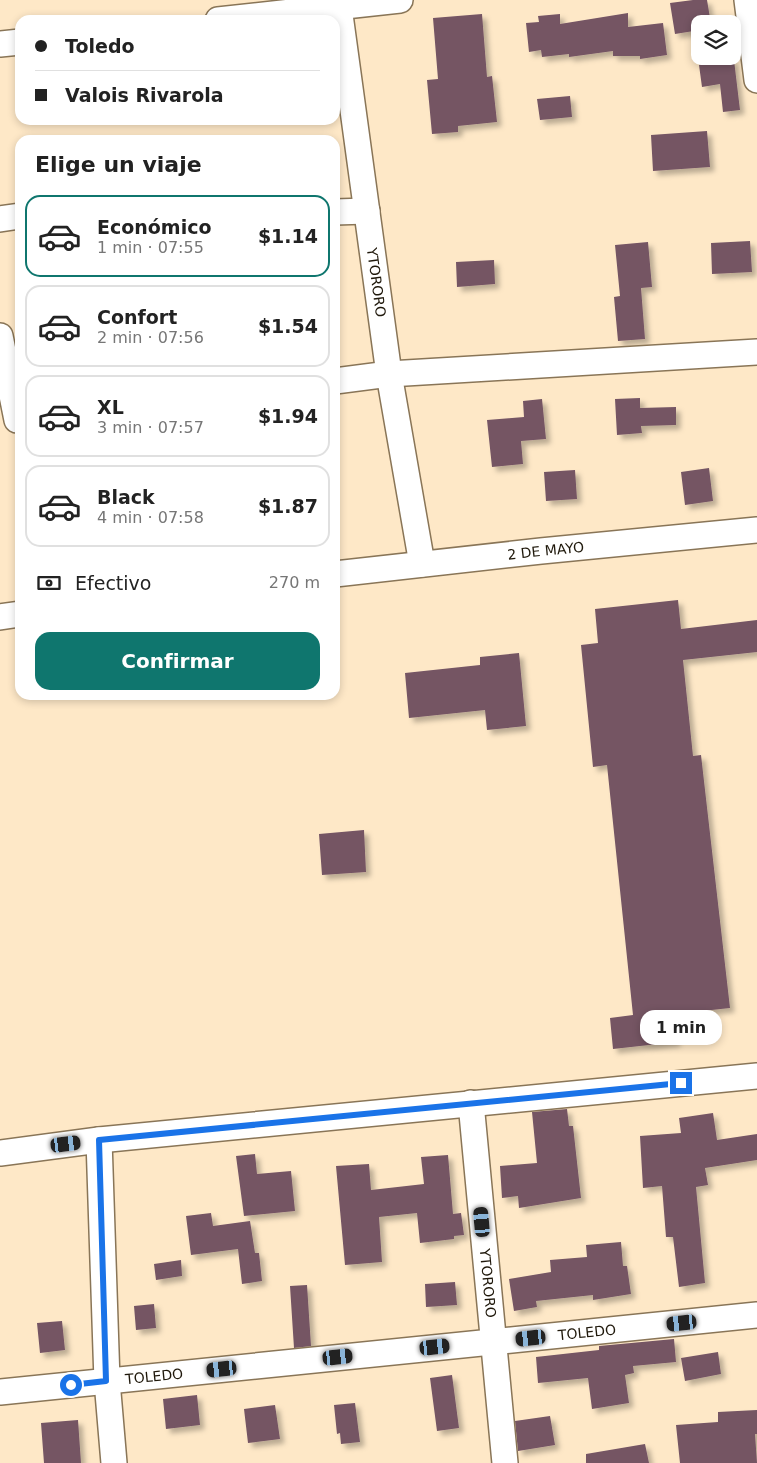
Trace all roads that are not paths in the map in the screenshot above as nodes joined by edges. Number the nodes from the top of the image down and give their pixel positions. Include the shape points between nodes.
1 (400, 0) edge
2 (747, 0) edge
3 (338, 3) edge
4 (253, 15) edge
5 (340, 17) edge
6 (15, 42) edge
7 (0, 44) edge
8 (757, 80) edge
9 (367, 211) junction
10 (340, 212) edge
11 (15, 216) edge
12 (0, 218) edge
13 (0, 336) edge
14 (757, 352) edge
15 (389, 374) junction
16 (340, 380) edge
17 (12, 420) edge
18 (757, 530) edge
19 (422, 564) junction
20 (340, 573) edge
21 (15, 614) edge
22 (0, 616) edge
23 (757, 1076) edge
24 (471, 1103) junction
25 (99, 1140) junction
26 (0, 1152) edge
27 (757, 1315) edge
28 (493, 1341) junction
29 (106, 1381) junction
30 (0, 1392) edge
31 (114, 1463) edge
32 (505, 1463) edge

1 - 3 street
2 - 8 street
3 - 4 street
5 - 9 street, YTORORO
6 - 7 street
9 - 10 street
9 - 15 street, YTORORO
11 - 12 street
13 - 17 street
14 - 15 street
15 - 16 street
15 - 19 street, YTORORO
18 - 19 street, 2 DE MAYO
19 - 20 street, 2 DE MAYO
21 - 22 street
23 - 24 street
24 - 25 street
24 - 28 street, YTORORO
25 - 26 street
25 - 29 street
27 - 28 street, TOLEDO
28 - 29 street, TOLEDO
28 - 32 street, YTORORO
29 - 30 street, TOLEDO
29 - 31 street

